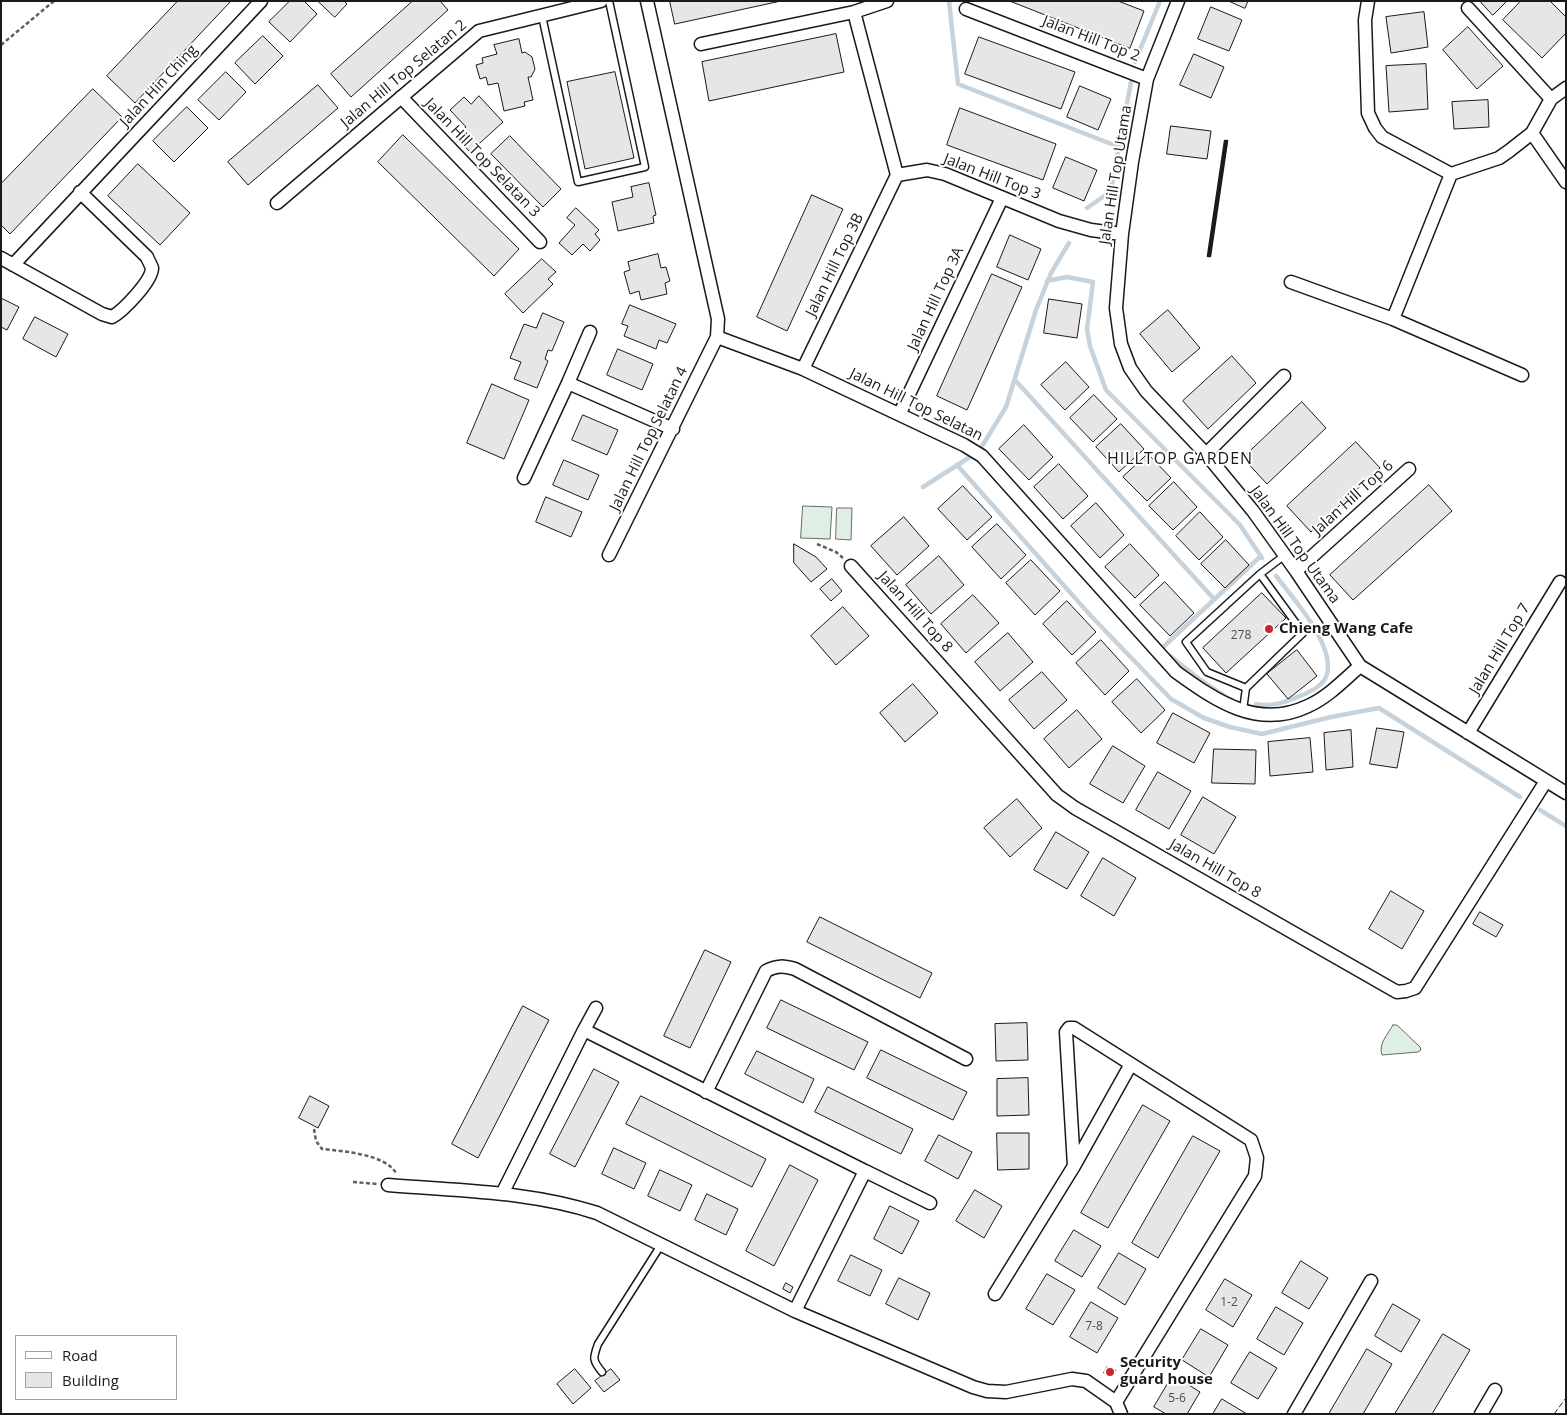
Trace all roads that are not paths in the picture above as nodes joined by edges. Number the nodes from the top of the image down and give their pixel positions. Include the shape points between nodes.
1 (261, 1) edge
2 (601, 1) edge
3 (609, 1) edge
4 (647, 1) edge
5 (887, 1) edge
6 (1178, 1) edge
7 (1368, 1) edge
8 (1468, 8) dead end
9 (966, 9) dead end
10 (854, 12) junction
11 (542, 16) junction
12 (701, 44) dead end
13 (1147, 79) junction
14 (1566, 88) edge
15 (401, 97) junction
16 (1551, 98) junction
17 (1532, 132) junction
18 (1451, 174) junction
19 (897, 175) junction
20 (1566, 182) edge
21 (80, 192) junction
22 (1002, 198) junction
23 (277, 204) dead end
24 (1122, 234) junction
25 (540, 242) dead end
26 (1, 258) edge
27 (14, 265) junction
28 (1291, 282) dead end
29 (1393, 319) junction
30 (590, 332) dead end
31 (717, 337) junction
32 (803, 369) junction
33 (1522, 375) dead end
34 (1284, 376) dead end
35 (568, 384) junction
36 (900, 413) junction
37 (673, 429) junction
38 (1206, 454) junction
39 (1409, 469) dead end
40 (524, 478) dead end
41 (609, 554) dead end
42 (1285, 555) junction
43 (851, 566) road end
44 (1296, 571) junction
45 (1260, 574) junction
46 (1560, 582) dead end
47 (1360, 666) junction
48 (1246, 688) junction
49 (1243, 710) junction
50 (1468, 733) junction
51 (1546, 781) junction
52 (1566, 794) edge
53 (596, 1008) dead end
54 (584, 1030) junction
55 (966, 1059) dead end
56 (1131, 1064) junction
57 (706, 1092) junction
58 (1074, 1166) junction
59 (865, 1171) junction
60 (394, 1185) road end
61 (502, 1194) junction
62 (930, 1203) dead end
63 (661, 1245) junction
64 (1371, 1281) dead end
65 (995, 1294) dead end
66 (796, 1311) junction
67 (602, 1372) dead end
68 (1495, 1390) dead end
69 (1119, 1408) edge
70 (1294, 1414) edge
71 (1481, 1414) edge

1 - 21 street, Jalan Hin Ching
2 - 11 street, Jalan Hill Top Selatan 2
3 - 11 lane via 645,167 578,182
4 - 31 street via 718,319
5 - 10 street
6 - 13 street, Jalan Hill Top Utama
7 - 18 street via 1365,20 1368,113 1375,128 1382,137
8 - 16 street
9 - 13 street, Jalan Hill Top 2
10 - 12 street
10 - 19 street
11 - 15 street, Jalan Hill Top Selatan 2 via 479,31
13 - 24 street, Jalan Hill Top Utama
14 - 16 street
15 - 23 street, Jalan Hill Top Selatan 2
15 - 25 street, Jalan Hill Top Selatan 3
16 - 17 street
17 - 18 street via 1498,158
17 - 20 street
18 - 29 street
19 - 22 street, Jalan Hill Top 3 via 926,170 936,172
19 - 32 street, Jalan Hill Top 3B
21 - 27 street, Jalan Hin Ching
21 - 27 street via 147,257 152,267 150,277 121,312 112,317 102,314
22 - 24 street, Jalan Hill Top 3 via 1059,221
22 - 36 street, Jalan Hill Top 3A
24 - 38 street, Jalan Hill Top Utama via 1116,308 1121,344 1130,368 1146,391
26 - 27 street
28 - 29 street
29 - 33 street
30 - 35 street
31 - 32 street, Jalan Hill Top Selatan
31 - 37 street, Jalan Hill Top Selatan 4
32 - 36 street, Jalan Hill Top Selatan
34 - 38 street
35 - 37 street
35 - 40 street
36 - 49 street, Jalan Hill Top Selatan via 982,456 1176,672 1206,694
37 - 41 street, Jalan Hill Top Selatan 4
38 - 42 street, Jalan Hill Top Utama
39 - 44 street, Jalan Hill Top 6
42 - 44 street, Jalan Hill Top Utama
42 - 45 lane
43 - 51 street, Jalan Hill Top 8 via 1057,795 1397,992 1415,988
44 - 47 street, Jalan Hill Top Utama
45 - 48 lane via 1303,633
45 - 48 lane via 1186,642 1207,672
46 - 50 street, Jalan Hill Top 7
47 - 49 street, Jalan Hill Top Selatan via 1309,706 1281,714 1264,715
47 - 50 street, Jalan Hill Top Utama
48 - 49 lane
50 - 51 street, Jalan Hill Top Utama
51 - 52 street, Jalan Hill Top Utama
53 - 54 street
54 - 57 street
54 - 61 street
55 - 57 street via 795,970 775,966 766,971
56 - 58 street
56 - 58 street via 1074,1028 1066,1032
56 - 69 street via 1251,1140 1257,1158 1255,1176
57 - 59 street
58 - 65 street
59 - 62 street
59 - 66 street
60 - 61 street
61 - 63 street via 571,1205 597,1213
63 - 66 street
63 - 67 lane via 598,1344 593,1357
64 - 70 street
66 - 69 street via 973,1387 1006,1392 1072,1379 1086,1381
68 - 71 street

